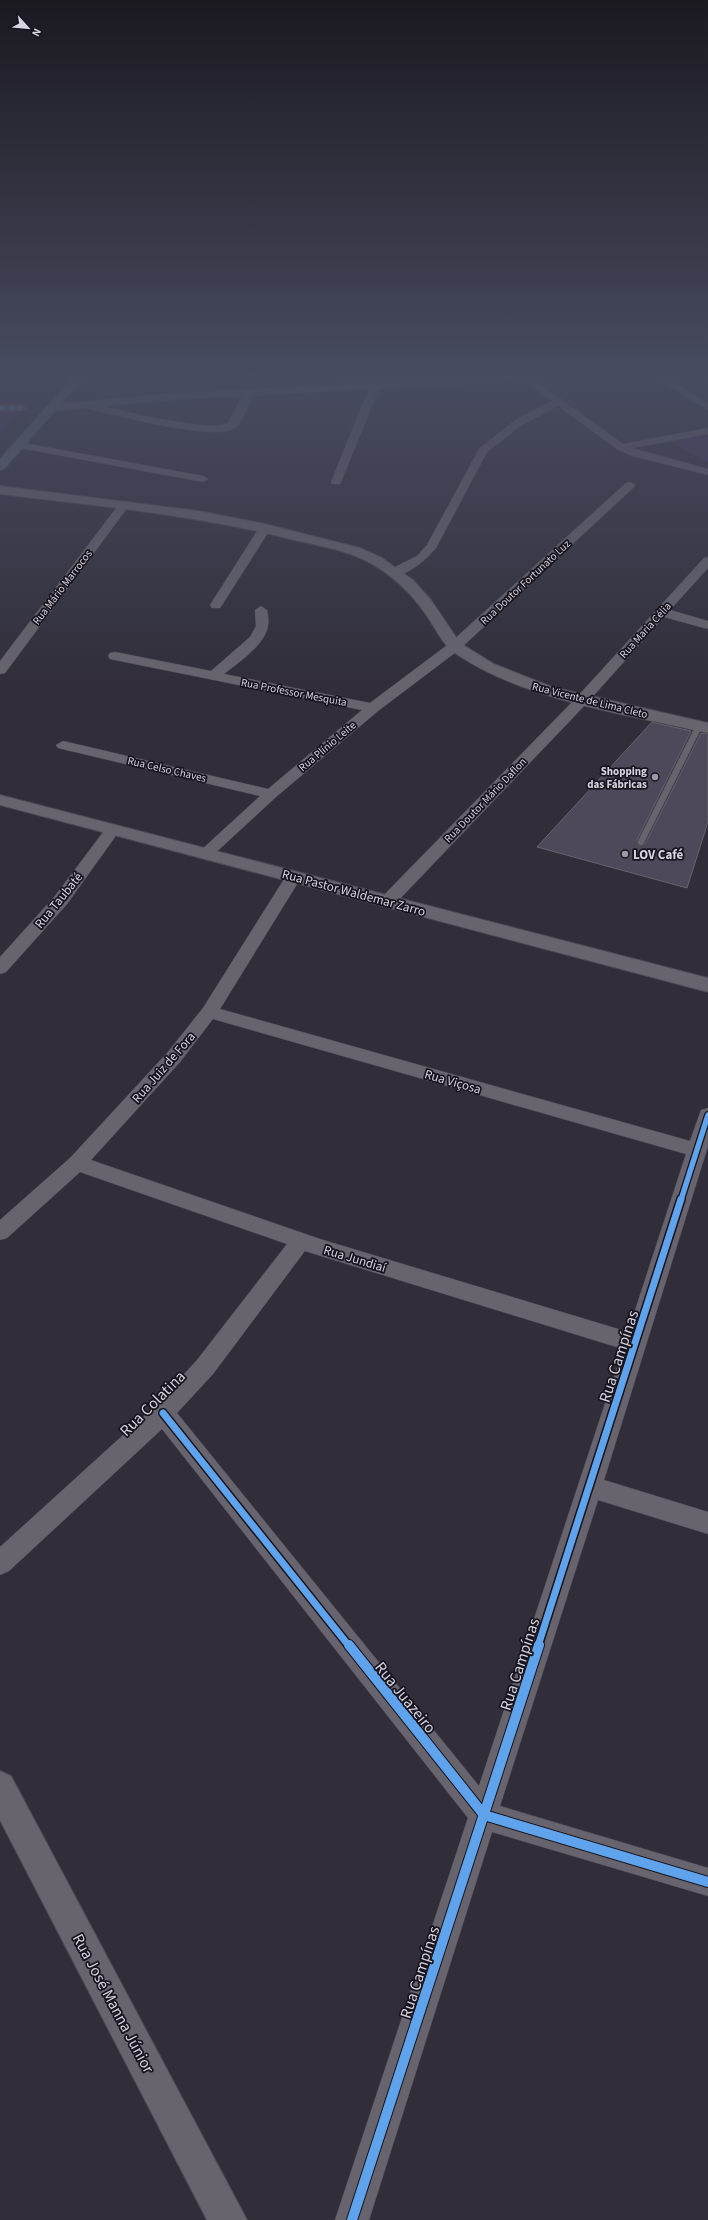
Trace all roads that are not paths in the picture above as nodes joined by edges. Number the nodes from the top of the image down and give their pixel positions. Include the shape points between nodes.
1 (190, 477) edge
2 (338, 477) edge
3 (470, 477) edge
4 (203, 479) dead end
5 (336, 482) dead end
6 (630, 485) dead end
7 (0, 490) edge
8 (124, 504) junction
9 (265, 528) junction
10 (708, 561) edge
11 (395, 572) junction
12 (216, 605) dead end
13 (261, 610) dead end
14 (662, 612) junction
15 (708, 625) edge
16 (455, 646) junction
17 (115, 656) dead end
18 (0, 670) edge
19 (214, 676) junction
20 (582, 700) junction
21 (373, 708) junction
22 (704, 727) edge
23 (63, 745) dead end
24 (271, 794) junction
25 (0, 800) edge
26 (112, 830) junction
27 (640, 842) dead end
28 (206, 854) junction
29 (294, 876) junction
30 (388, 900) junction
31 (0, 968) edge
32 (708, 985) edge
33 (209, 1012) junction
34 (708, 1115) edge
35 (697, 1150) junction
36 (77, 1163) junction
37 (0, 1232) edge
38 (301, 1241) junction
39 (636, 1344) junction
40 (163, 1413) junction
41 (590, 1488) junction
42 (708, 1522) edge
43 (0, 1563) edge
44 (0, 1787) edge
45 (484, 1815) junction
46 (708, 1882) edge
47 (228, 2220) edge
48 (352, 2220) edge

1 - 4 street
2 - 5 street
3 - 11 street via 432,546 421,559
6 - 16 street, Rua Doutor Fortunato Luz
7 - 8 street, Rua Vicente de Lima Cleto
8 - 9 street, Rua Vicente de Lima Cleto
8 - 18 street, Rua Mário Marrocos
9 - 11 street, Rua Vicente de Lima Cleto via 356,551
9 - 12 street
10 - 14 street, Rua Maria Célia
11 - 16 street, Rua Vicente de Lima Cleto via 426,603
13 - 19 street, Rua Professor Mesquita via 262,626 251,644
14 - 15 street
14 - 20 street, Rua Maria Célia
16 - 20 street, Rua Vicente de Lima Cleto via 472,658 515,680
16 - 21 street, Rua Plínio Leite
17 - 19 street, Rua Professor Mesquita
19 - 21 street, Rua Professor Mesquita
20 - 22 street, Rua Vicente de Lima Cleto
20 - 30 street, Rua Doutor Mário Daflon
21 - 24 street, Rua Plínio Leite
22 - 27 lane
23 - 24 street, Rua Celso Chaves
24 - 28 street, Rua Plínio Leite
25 - 26 street, Rua Pastor Waldemar Zarro
26 - 28 street, Rua Pastor Waldemar Zarro
26 - 31 street, Rua Taubaté via 61,900
28 - 29 street, Rua Pastor Waldemar Zarro
29 - 30 street, Rua Pastor Waldemar Zarro
29 - 33 street, Rua Juiz de Fora
30 - 32 street, Rua Pastor Waldemar Zarro
33 - 35 street, Rua Viçosa
33 - 36 street, Rua Juiz de Fora via 174,1057
34 - 35 street, Rua Campínas
35 - 39 street, Rua Campínas
36 - 37 street, Rua Juiz de Fora
36 - 38 street, Rua Jundiaí
38 - 39 street, Rua Jundiaí
38 - 40 street, Rua Colatina via 205,1367
39 - 41 street, Rua Campínas
40 - 43 street, Rua Colatina
40 - 45 street, Rua Juazeiro
41 - 42 street
41 - 45 street, Rua Campínas
44 - 47 street, Rua José Manna Júnior
45 - 46 street
45 - 48 street, Rua Campínas

